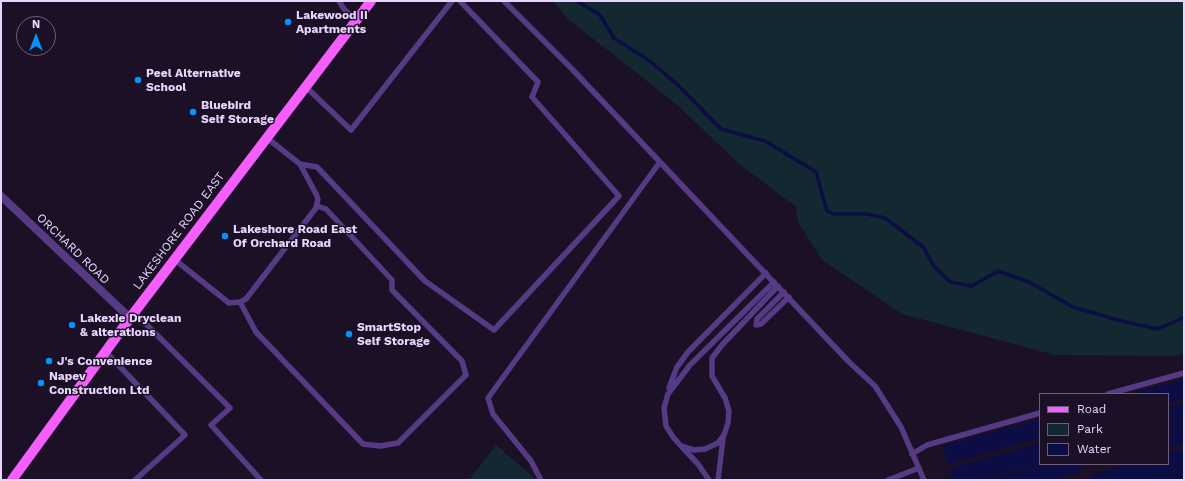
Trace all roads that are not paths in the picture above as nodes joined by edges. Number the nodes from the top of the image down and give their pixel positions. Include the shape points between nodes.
1 (340, 1) edge
2 (371, 1) edge
3 (452, 1) edge
4 (460, 1) edge
5 (504, 1) edge
6 (356, 20) junction
7 (306, 87) junction
8 (267, 138) junction
9 (660, 162) junction
10 (300, 164) junction
11 (1, 196) edge
12 (317, 206) junction
13 (174, 259) junction
14 (766, 273) junction
15 (774, 282) junction
16 (778, 286) junction
17 (784, 292) junction
18 (789, 297) junction
19 (240, 302) junction
20 (132, 315) junction
21 (105, 351) junction
22 (1184, 373) edge
23 (1112, 393) edge
24 (666, 398) junction
25 (1039, 413) edge
26 (724, 435) junction
27 (681, 446) junction
28 (912, 454) junction
29 (918, 468) junction
30 (891, 479) edge
31 (12, 480) edge
32 (135, 480) edge
33 (261, 480) edge
34 (541, 480) edge
35 (709, 480) edge
36 (718, 480) edge
37 (924, 480) edge

1 - 6 lane via 344,9
2 - 6 main road, LAKESHORE ROAD EAST
3 - 7 lane via 351,130
4 - 10 lane via 538,82 532,97 619,196 494,330 425,281 317,168
5 - 9 lane
6 - 7 main road, LAKESHORE ROAD EAST
7 - 8 main road, LAKESHORE ROAD EAST
8 - 10 lane
8 - 13 main road, LAKESHORE ROAD EAST
9 - 14 lane
9 - 34 lane via 488,398 492,414 531,461
10 - 12 lane via 316,194
11 - 20 street, ORCHARD ROAD
12 - 19 lane via 246,298
12 - 19 lane via 326,209 392,280 392,290 462,361 466,375 398,443 380,446 363,444 256,332
13 - 19 lane via 229,303
13 - 20 main road, LAKESHORE ROAD EAST
14 - 15 lane
14 - 24 lane via 688,352 677,367
15 - 16 lane
15 - 24 lane via 690,365
16 - 17 lane
16 - 26 lane via 722,344 712,358 712,376 725,398 729,411
17 - 18 lane
17 - 18 lane via 757,319 756,325 761,324
18 - 28 lane via 875,386 901,427
20 - 21 main road, LAKESHORE ROAD EAST
20 - 33 lane via 230,408 211,426
21 - 31 main road, LAKESHORE ROAD EAST
21 - 32 lane via 185,435
22 - 23 lane
24 - 27 lane via 666,426
25 - 28 lane via 927,445
26 - 27 lane via 718,443 705,449 694,450
26 - 36 lane via 719,455
27 - 35 lane
28 - 29 lane
29 - 30 lane
29 - 37 lane

